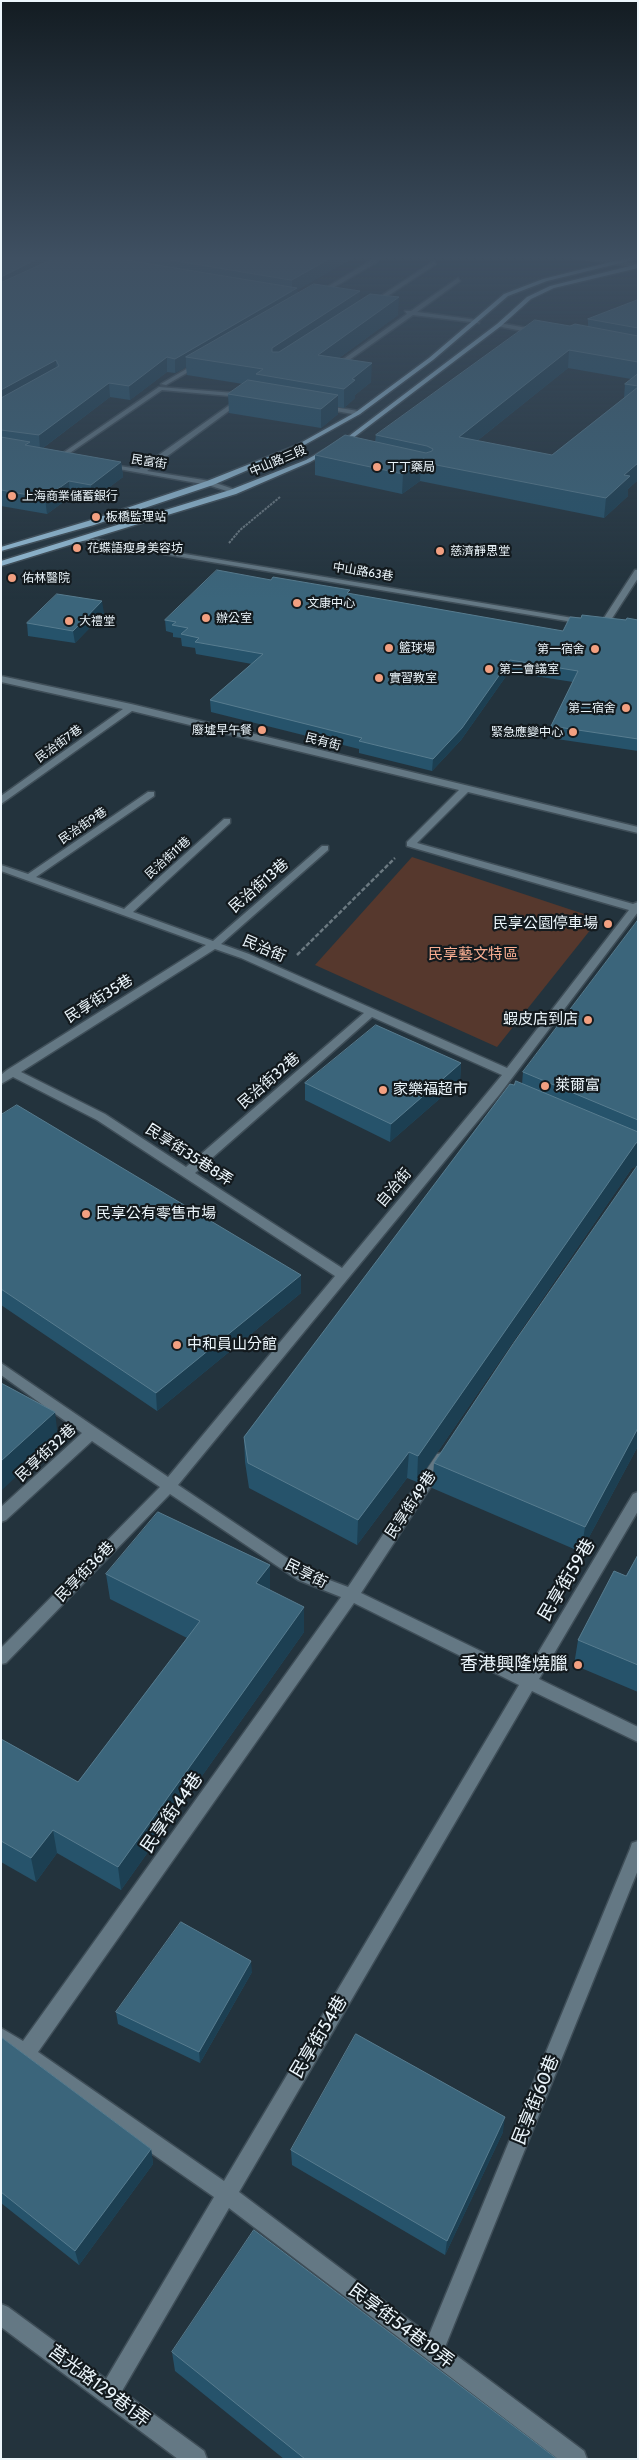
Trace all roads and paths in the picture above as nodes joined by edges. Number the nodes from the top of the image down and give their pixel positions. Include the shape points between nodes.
1 (187, 371) edge
2 (330, 371) edge
3 (413, 371) edge
4 (439, 371) edge
5 (327, 373) edge
6 (162, 386) junction
7 (247, 395) junction
8 (256, 396) edge
9 (309, 406) edge
10 (358, 413) junction
11 (330, 448) junction
12 (339, 450) edge
13 (49, 456) edge
14 (59, 458) junction
15 (68, 460) edge
16 (95, 464) edge
17 (140, 472) junction
18 (210, 482) junction
19 (233, 492) junction
20 (85, 539) junction
21 (1, 549) edge
22 (1, 564) edge
23 (638, 572) edge
24 (1, 679) edge
25 (131, 706) junction
26 (465, 790) junction
27 (151, 794) dead end
28 (1, 801) edge
29 (227, 821) dead end
30 (638, 830) edge
31 (410, 844) junction
32 (325, 848) dead end
33 (2, 869) edge
34 (29, 878) junction
35 (635, 911) edge
36 (126, 913) junction
37 (214, 945) junction
38 (280, 972) junction
39 (371, 1012) junction
40 (508, 1073) junction
41 (6, 1076) edge
42 (187, 1172) junction
43 (343, 1275) junction
44 (1, 1368) edge
45 (91, 1433) junction
46 (449, 1447) edge
47 (169, 1486) junction
48 (638, 1498) edge
49 (1, 1516) edge
50 (351, 1595) junction
51 (1, 1658) edge
52 (528, 1681) junction
53 (638, 1735) edge
54 (638, 1849) edge
55 (1, 2037) edge
56 (25, 2054) junction
57 (226, 2194) junction
58 (1, 2314) edge
59 (434, 2350) junction
60 (109, 2392) junction
61 (196, 2459) edge
62 (576, 2459) edge

1 - 6 street
2 - 5 street
3 - 10 main road, 中山路三段
4 - 11 main road, 中山路三段
6 - 7 street
6 - 14 street
7 - 8 street
7 - 17 street
9 - 10 street
10 - 18 main road, 中山路三段 via 297,446
11 - 12 street
11 - 19 main road, 中山路三段 via 308,461
13 - 14 street
14 - 15 street
16 - 17 street, 民富街
17 - 18 street, 民富街
18 - 19 street, 民富街
18 - 21 main road, 中山路三段 via 91,523
19 - 20 main road, 中山路三段
20 - 22 main road, 中山路三段
20 - 23 street, 中山路63巷 via 603,622
24 - 25 street, 民有街
25 - 26 street, 民有街
25 - 28 street, 民治街7巷
26 - 30 street, 民有街
26 - 31 street
27 - 34 street, 民治街9巷
29 - 36 street, 民治街11巷
31 - 35 street
31 - 38 path
32 - 37 street, 民治街13巷
33 - 34 street, 民治街
34 - 36 street, 民治街
35 - 40 street, 自治街
36 - 37 street, 民治街
37 - 38 street, 民治街
37 - 41 street, 民享街35巷
38 - 39 street, 民治街
39 - 40 street, 民治街
39 - 42 street, 民治街32巷
40 - 43 street, 自治街 via 499,1094
41 - 42 street, 民享街35巷8弄 via 101,1117
42 - 43 street, 民享街35巷8弄
43 - 47 street, 自治街
44 - 45 street, 民享街
45 - 47 street, 民享街
45 - 49 street, 民享街32巷
46 - 50 street, 民享街49巷
47 - 50 street, 民享街 via 303,1576
47 - 51 street, 民享街36巷
48 - 52 street, 民享街59巷
50 - 52 street, 民享街
50 - 56 street, 民享街44巷
52 - 53 street, 民享街
52 - 57 street, 民享街54巷
54 - 59 street, 民享街60巷
55 - 56 street, 民享街54巷19弄
56 - 57 street, 民享街54巷19弄
57 - 59 street, 民享街54巷19弄
57 - 60 street, 民享街54巷
58 - 60 street, 莒光路129巷1弄
59 - 62 street, 民享街54巷19弄
60 - 61 street, 莒光路129巷1弄

